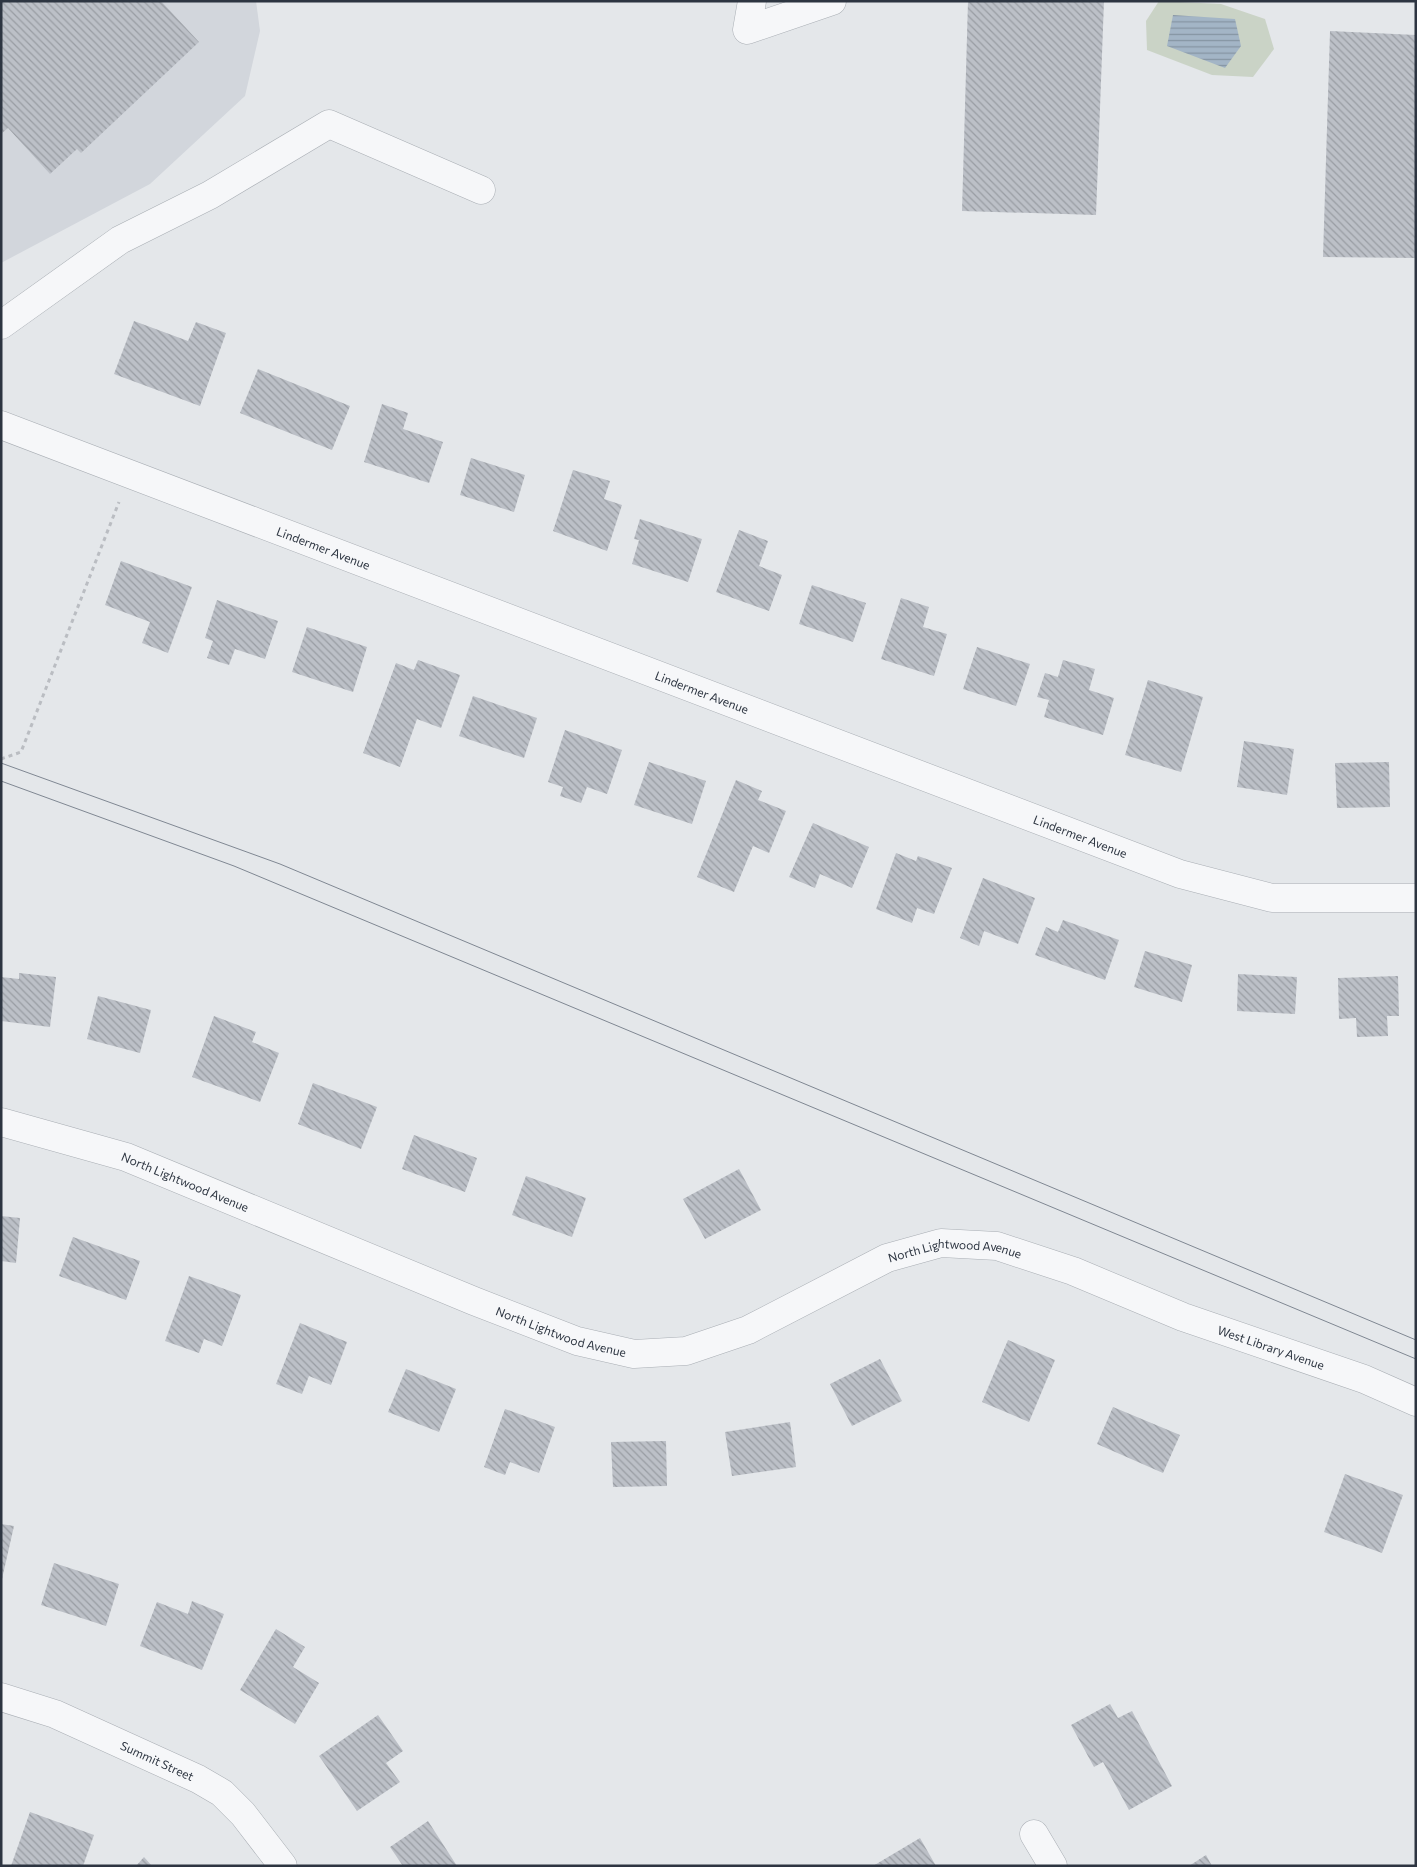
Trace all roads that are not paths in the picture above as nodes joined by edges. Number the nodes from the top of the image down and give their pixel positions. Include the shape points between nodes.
1 (752, 1) edge
2 (832, 1) edge
3 (482, 190) dead end
4 (1, 325) edge
5 (1, 425) edge
6 (1416, 898) edge
7 (1, 1122) edge
8 (1125, 1293) joint
9 (1416, 1402) edge
10 (1, 1697) edge
11 (1034, 1834) dead end
12 (283, 1866) edge
13 (1053, 1866) edge

1 - 2 street via 747,30
3 - 4 street via 329,124 210,195 120,240
5 - 6 street, Lindermer Avenue via 1180,874 1272,898
7 - 8 street, North Lightwood Avenue via 126,1157 482,1305 577,1341 634,1354 686,1351 748,1330 886,1258 941,1243 997,1246 1073,1271
8 - 9 street, West Library Avenue via 1183,1317 1364,1379
10 - 12 street, Summit Street via 54,1714 222,1793 243,1814
11 - 13 street

